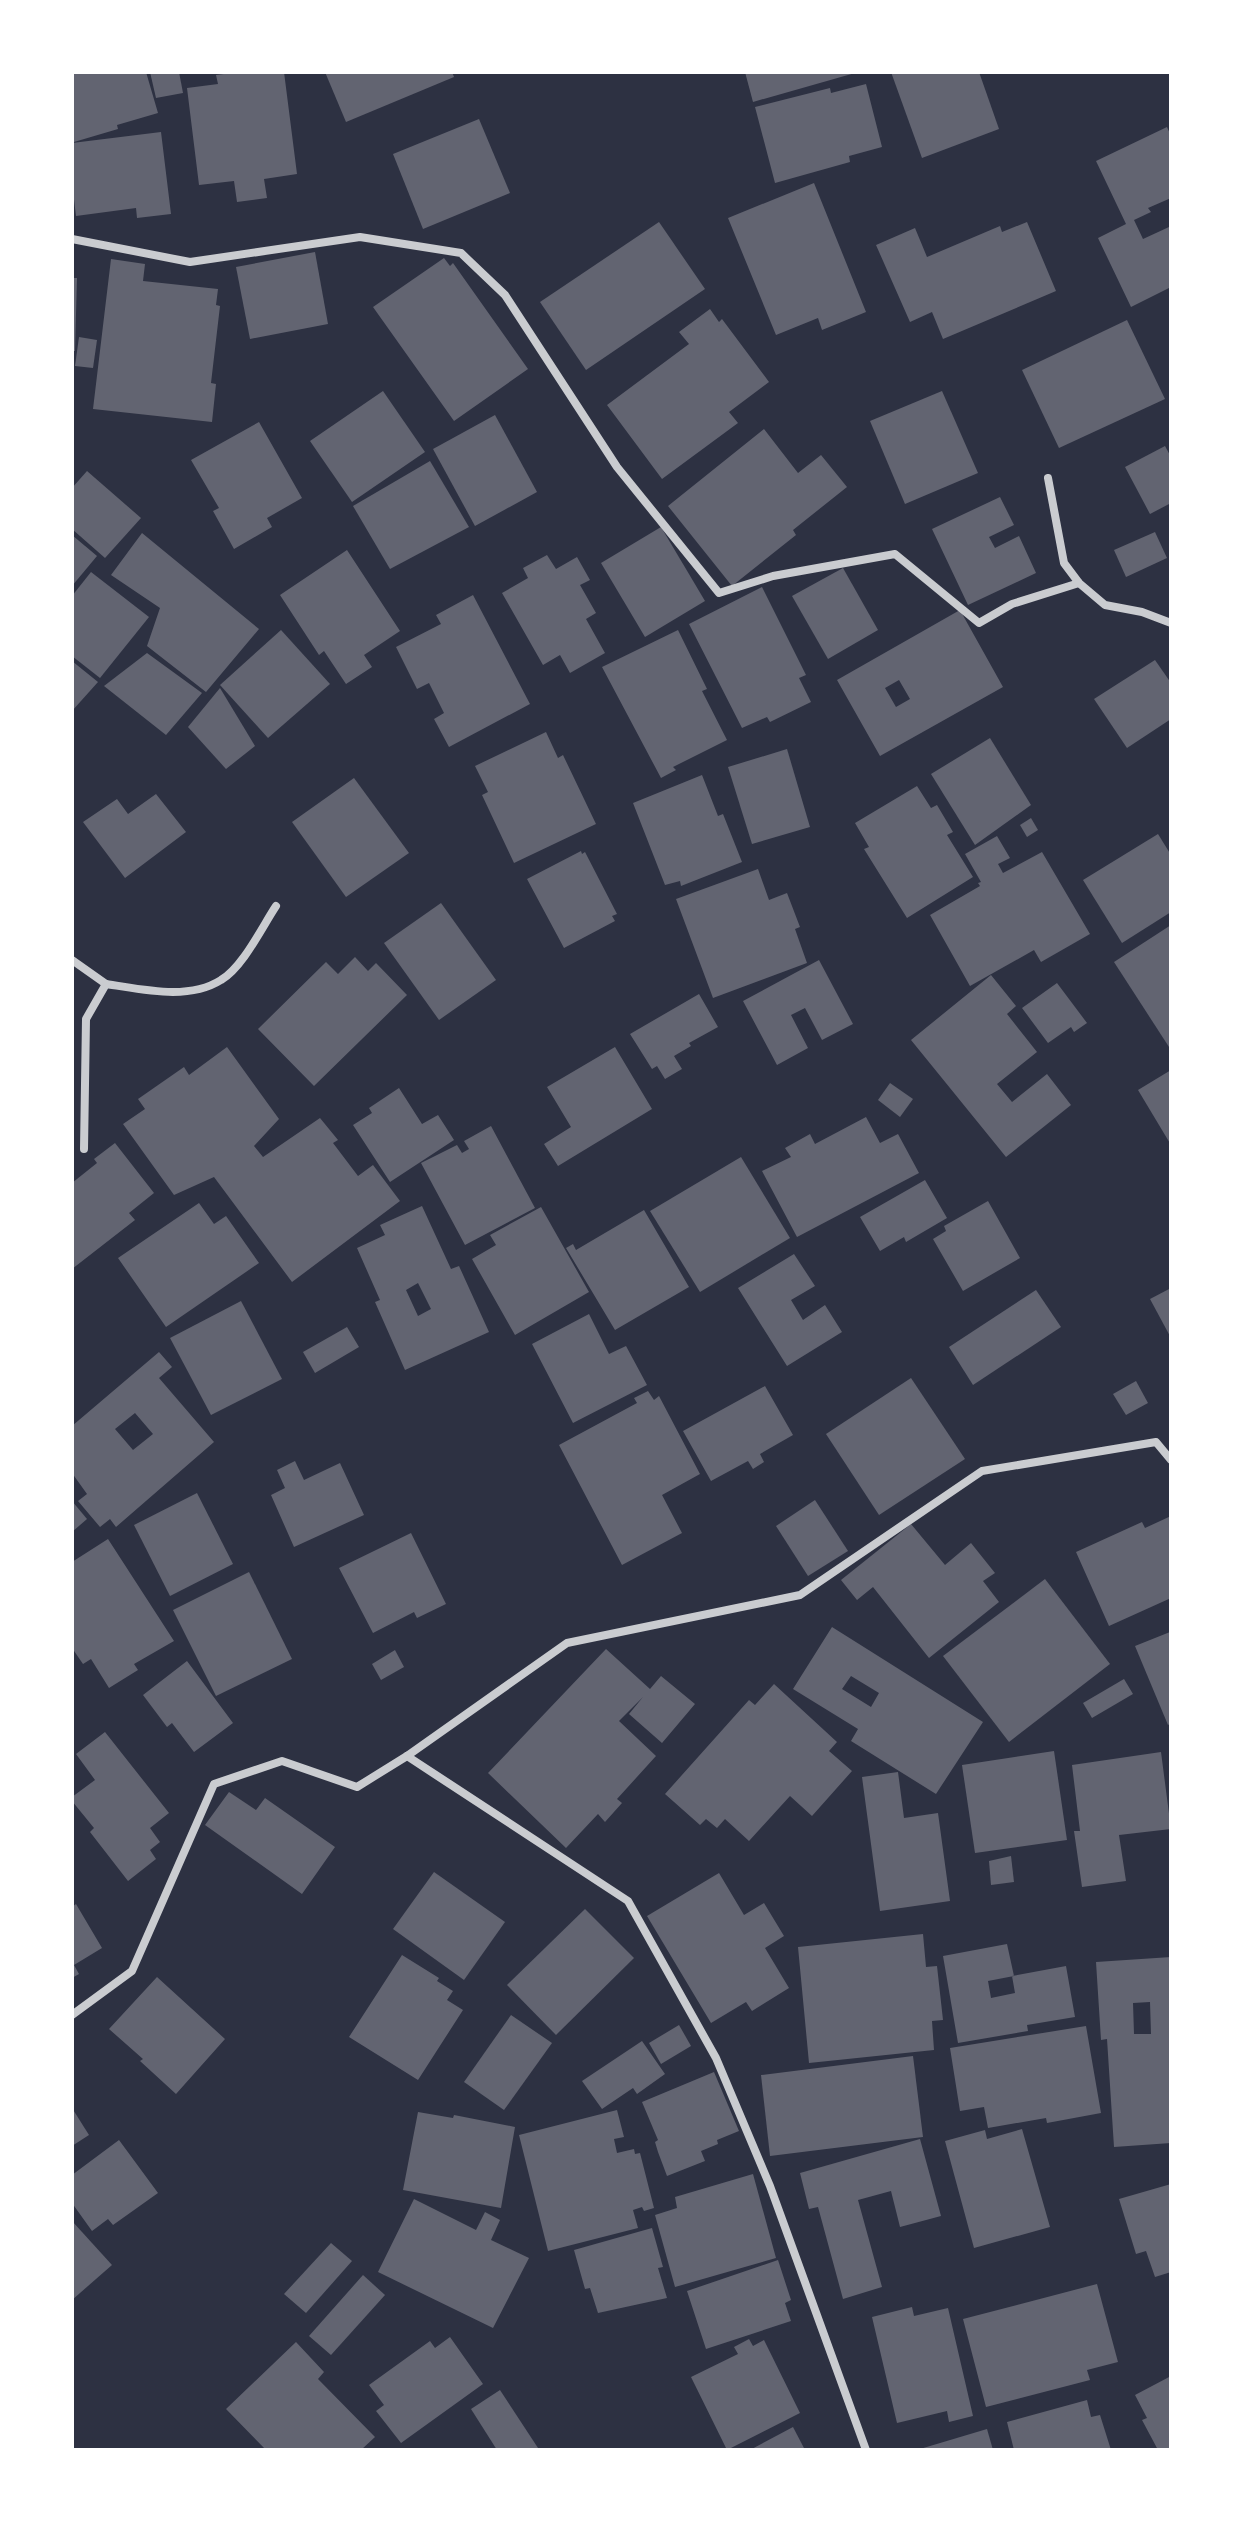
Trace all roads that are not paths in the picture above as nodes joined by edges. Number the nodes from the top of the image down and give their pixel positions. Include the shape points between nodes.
1 (72, 239) edge
2 (1048, 478) dead end
3 (1079, 583) junction
4 (1171, 623) edge
5 (276, 906) dead end
6 (72, 960) edge
7 (106, 984) junction
8 (84, 1149) dead end
9 (1171, 1460) edge
10 (407, 1756) junction
11 (72, 2015) edge
12 (866, 2450) edge

1 - 3 street via 190,262 360,237 461,253 505,295 617,467 719,593 773,576 895,554 979,623 1012,604
2 - 3 street via 1064,563
3 - 4 street via 1105,605
5 - 7 street via 223,979 201,990
6 - 7 street
7 - 8 street via 86,1019
9 - 10 street via 1156,1442 982,1471 800,1595 567,1643
10 - 11 street via 357,1787 282,1761 214,1784 132,1971
10 - 12 street via 628,1901 716,2058 770,2186

